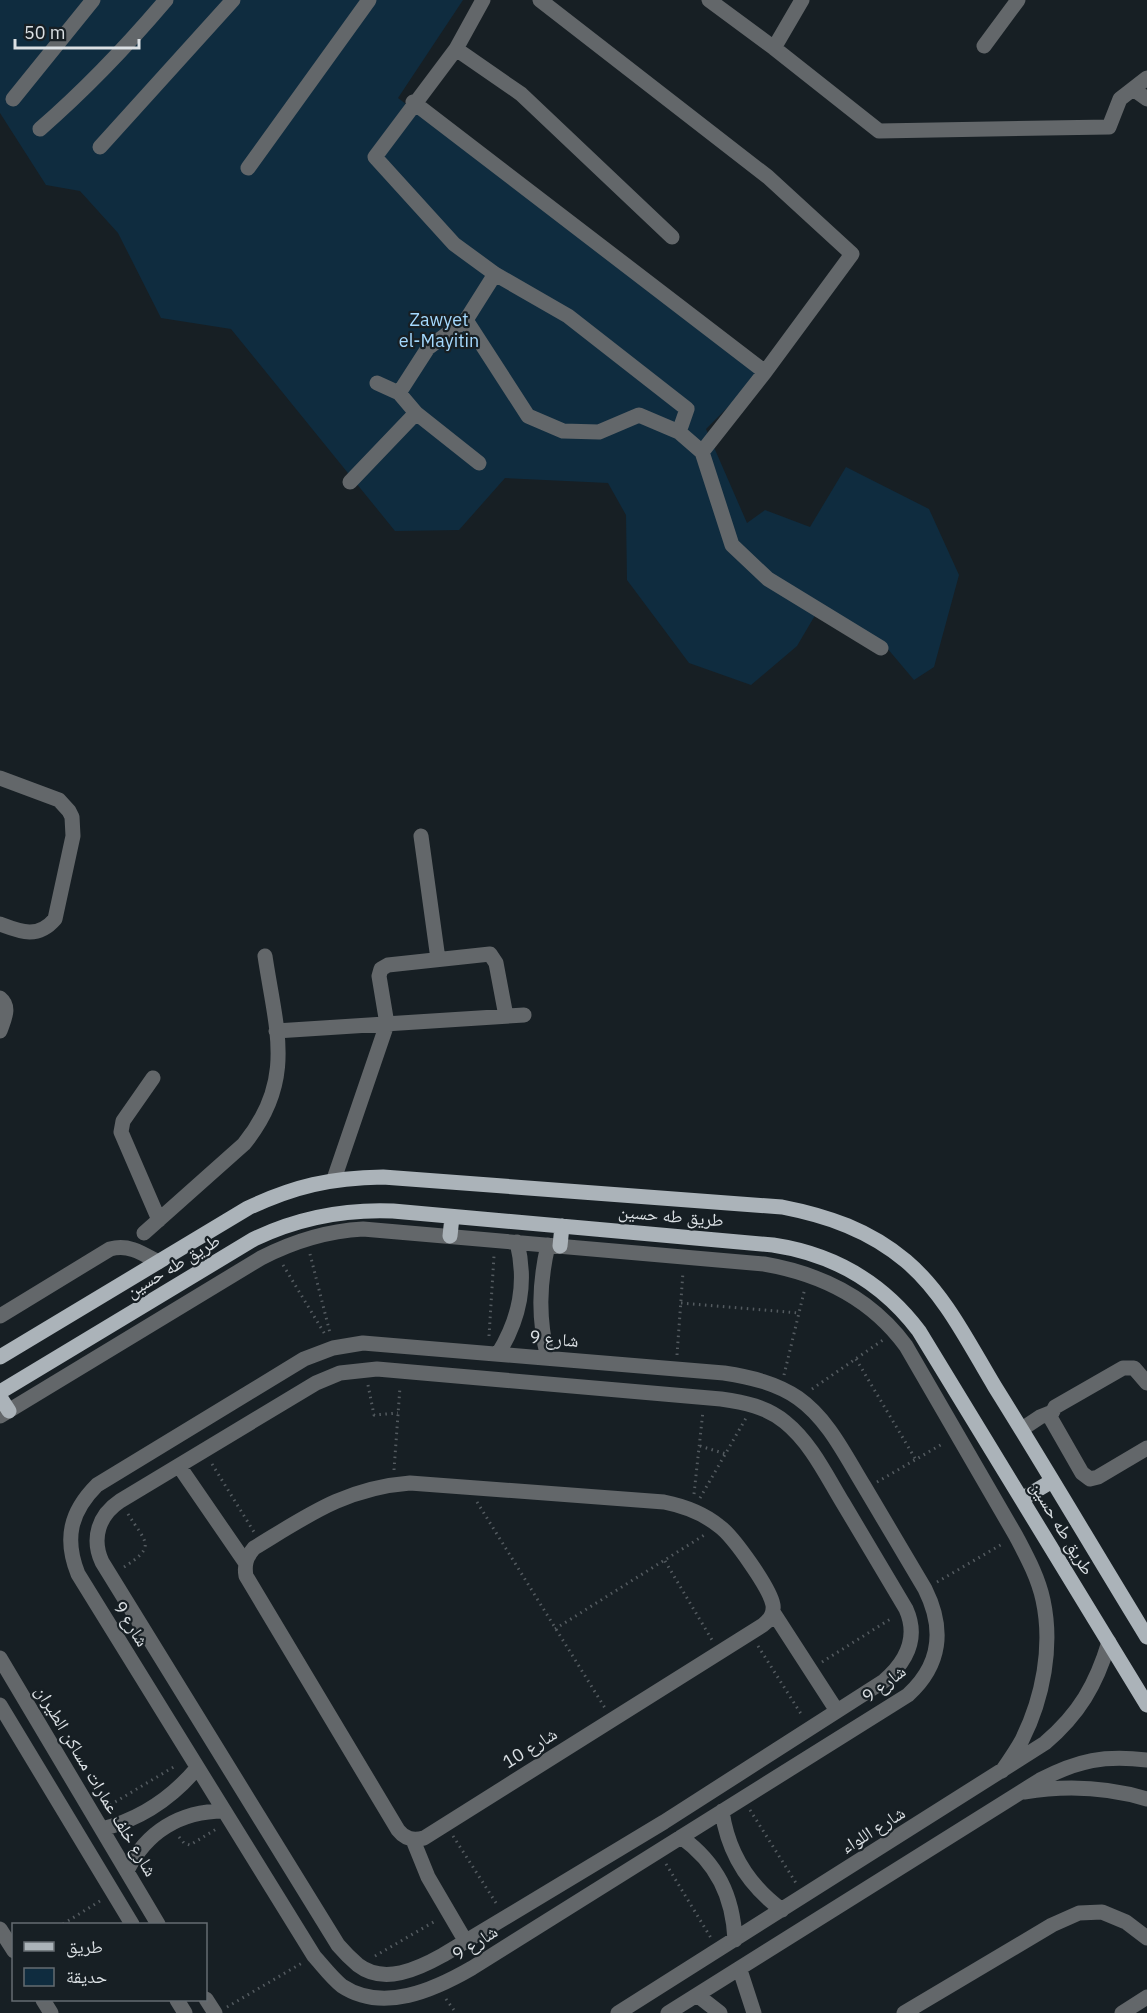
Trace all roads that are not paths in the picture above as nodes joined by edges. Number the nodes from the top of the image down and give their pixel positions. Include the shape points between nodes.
1 (93, 0) edge
2 (166, 0) edge
3 (233, 0) edge
4 (369, 0) edge
5 (483, 0) edge
6 (540, 0) edge
7 (709, 0) edge
8 (802, 0) edge
9 (1018, 0) edge
10 (984, 46) dead end
11 (774, 48) junction
12 (456, 49) junction
13 (1147, 78) edge
14 (1133, 88) junction
15 (13, 99) dead end
16 (1147, 99) edge
17 (413, 102) junction
18 (40, 129) dead end
19 (100, 147) dead end
20 (249, 168) dead end
21 (672, 237) dead end
22 (495, 274) junction
23 (466, 320) junction
24 (765, 372) junction
25 (377, 383) dead end
26 (399, 393) junction
27 (416, 413) junction
28 (679, 432) junction
29 (702, 452) junction
30 (479, 463) dead end
31 (350, 482) dead end
32 (881, 648) dead end
33 (0, 778) edge
34 (421, 836) dead end
35 (0, 924) edge
36 (266, 956) dead end
37 (438, 959) junction
38 (0, 998) edge
39 (524, 1015) dead end
40 (506, 1016) junction
41 (387, 1024) junction
42 (0, 1031) edge
43 (276, 1031) junction
44 (153, 1078) dead end
45 (334, 1179) junction
46 (452, 1217) junction
47 (159, 1220) junction
48 (562, 1226) junction
49 (144, 1233) dead end
50 (450, 1236) junction
51 (517, 1242) junction
52 (554, 1246) junction
53 (158, 1262) junction
54 (0, 1316) edge
55 (493, 1353) junction
56 (0, 1357) edge
57 (548, 1358) junction
58 (624, 1364) junction
59 (1147, 1383) edge
60 (254, 1390) junction
61 (622, 1390) junction
62 (0, 1392) edge
63 (0, 1397) edge
64 (268, 1412) junction
65 (4, 1413) edge
66 (1050, 1413) junction
67 (0, 1427) edge
68 (1022, 1429) junction
69 (1147, 1448) edge
70 (179, 1466) junction
71 (1052, 1480) junction
72 (1022, 1499) junction
73 (245, 1562) junction
74 (773, 1612) junction
75 (135, 1616) junction
76 (112, 1630) junction
77 (1147, 1637) edge
78 (1109, 1642) junction
79 (0, 1658) edge
80 (1147, 1705) edge
81 (0, 1706) edge
82 (837, 1711) junction
83 (1147, 1760) edge
84 (194, 1763) junction
85 (1002, 1771) junction
86 (1015, 1794) junction
87 (1147, 1799) edge
88 (722, 1811) junction
89 (227, 1816) junction
90 (102, 1829) junction
91 (681, 1837) junction
92 (413, 1840) junction
93 (127, 1871) junction
94 (782, 1910) junction
95 (131, 1923) edge
96 (157, 1923) edge
97 (0, 1931) edge
98 (1147, 1938) edge
99 (735, 1940) junction
100 (466, 1941) junction
101 (12, 1948) edge
102 (443, 1955) junction
103 (740, 1970) junction
104 (457, 1977) junction
105 (697, 1995) junction
106 (1147, 1997) edge
107 (207, 2000) edge
108 (221, 2010) edge
109 (618, 2013) edge
110 (669, 2013) edge
111 (720, 2013) edge
112 (754, 2013) edge
113 (904, 2013) edge
114 (1122, 2013) edge

1 - 15 street
2 - 18 street via 78,96
3 - 19 street
4 - 20 street
5 - 12 street
6 - 24 street via 768,177 852,254
7 - 11 street
8 - 11 street
9 - 10 street
11 - 14 street via 879,130 1108,127 1120,99
12 - 17 street
12 - 21 street via 521,94
13 - 14 street
14 - 16 street
17 - 22 street via 375,157 454,244
17 - 24 street
22 - 23 street
22 - 28 street via 568,316 687,409
23 - 26 street via 428,348
23 - 28 street via 528,416 563,431 599,432 639,416
24 - 29 street
25 - 26 street
26 - 27 street
27 - 30 street
27 - 31 street
28 - 29 street
29 - 32 street via 732,545 768,579
33 - 35 street via 59,801 69,811 74,830 50,925 36,933
34 - 37 street
36 - 43 street
37 - 40 street via 493,956
37 - 41 street via 381,969
38 - 42 street via 7,1009
39 - 40 street
40 - 41 street
41 - 43 street
41 - 45 street
43 - 47 street via 279,1051 274,1091 257,1128
44 - 47 street via 123,1121 121,1132
45 - 53 main road, طريق طه حسين via 256,1204
45 - 68 main road, طريق طه حسين via 383,1177 782,1207 849,1225 879,1241 930,1286
46 - 48 main road, طريق طه حسين
46 - 50 main road
46 - 62 main road, طريق طه حسين via 357,1211 321,1215 287,1225 254,1239
47 - 49 street
48 - 52 main road
48 - 72 main road, طريق طه حسين via 792,1248 829,1259 864,1277 894,1301 919,1331
50 - 51 street
50 - 65 street via 363,1229 306,1238 274,1251
51 - 52 street
51 - 55 street via 522,1275 520,1300 514,1324
52 - 57 street via 541,1282 541,1320
52 - 85 street via 764,1264 808,1274 855,1296 896,1332 1016,1536 1032,1566 1043,1600 1044,1672 1036,1708 1022,1741
53 - 54 street via 132,1248 110,1249
53 - 56 main road, طريق طه حسين
55 - 57 street, شارع 9
55 - 60 street, شارع 9 via 379,1343 333,1348 304,1359
57 - 58 street, شارع 9
58 - 61 street
58 - 88 street, شارع 9 via 744,1376 798,1398 825,1425 866,1489 925,1589 936,1617 938,1642 931,1666 917,1687
59 - 66 street via 1134,1368 1123,1368
60 - 64 street
60 - 76 street, شارع 9 via 102,1482 81,1503 70,1539 73,1563
61 - 64 street, شارع 9 via 366,1369 328,1377
61 - 82 street, شارع 9 via 705,1397 754,1406 783,1420 815,1455 910,1622 911,1639 903,1663 884,1681
63 - 65 main road
64 - 70 street, شارع 9
65 - 67 street
66 - 68 street
66 - 69 street via 1090,1479
68 - 71 main road, طريق طه حسين
70 - 73 street
70 - 75 street, شارع 9 via 120,1501 103,1517 97,1532 98,1555
71 - 72 main road
71 - 77 main road, طريق طه حسين
72 - 78 main road, طريق طه حسين
73 - 74 street via 254,1548 336,1500 393,1484 426,1483 664,1502 693,1510 720,1526 742,1550 772,1602
73 - 92 street via 246,1576 398,1830
74 - 82 street
74 - 92 street, شارع 10 via 768,1622 424,1838
75 - 76 street
75 - 102 street, شارع 9 via 338,1945 370,1972 396,1974 424,1966
76 - 84 street, شارع 9
78 - 80 main road, طريق طه حسين
78 - 85 street, شارع اللواء via 1092,1687 1071,1717 1045,1743
79 - 90 street, شارع خلف عمارات مساكن الطيران
81 - 95 street
82 - 100 street, شارع 9 via 664,1822
83 - 86 street via 1094,1759 1066,1767
84 - 89 street, شارع 9
84 - 90 street via 184,1783 154,1808
85 - 94 street, شارع اللواء
86 - 87 street via 1084,1788
86 - 103 street
88 - 91 street, شارع 9
88 - 94 street via 728,1840 740,1868
89 - 93 street via 196,1813 170,1823 140,1849
89 - 104 street, شارع 9 via 314,1956 344,1988 361,1997 399,2000
90 - 93 street, شارع خلف عمارات مساكن الطيران
91 - 99 street via 705,1856 722,1881 732,1910
91 - 104 street, شارع 9
92 - 100 street via 428,1877
93 - 96 street, شارع خلف عمارات مساكن الطيران
94 - 99 street, شارع اللواء
97 - 101 street
98 - 113 street via 1126,1922 1102,1912 1078,1913
99 - 109 street, شارع اللواء
100 - 102 street, شارع 9
102 - 104 street
103 - 105 street
103 - 112 street
105 - 110 street
105 - 111 street
106 - 114 street
107 - 108 street

